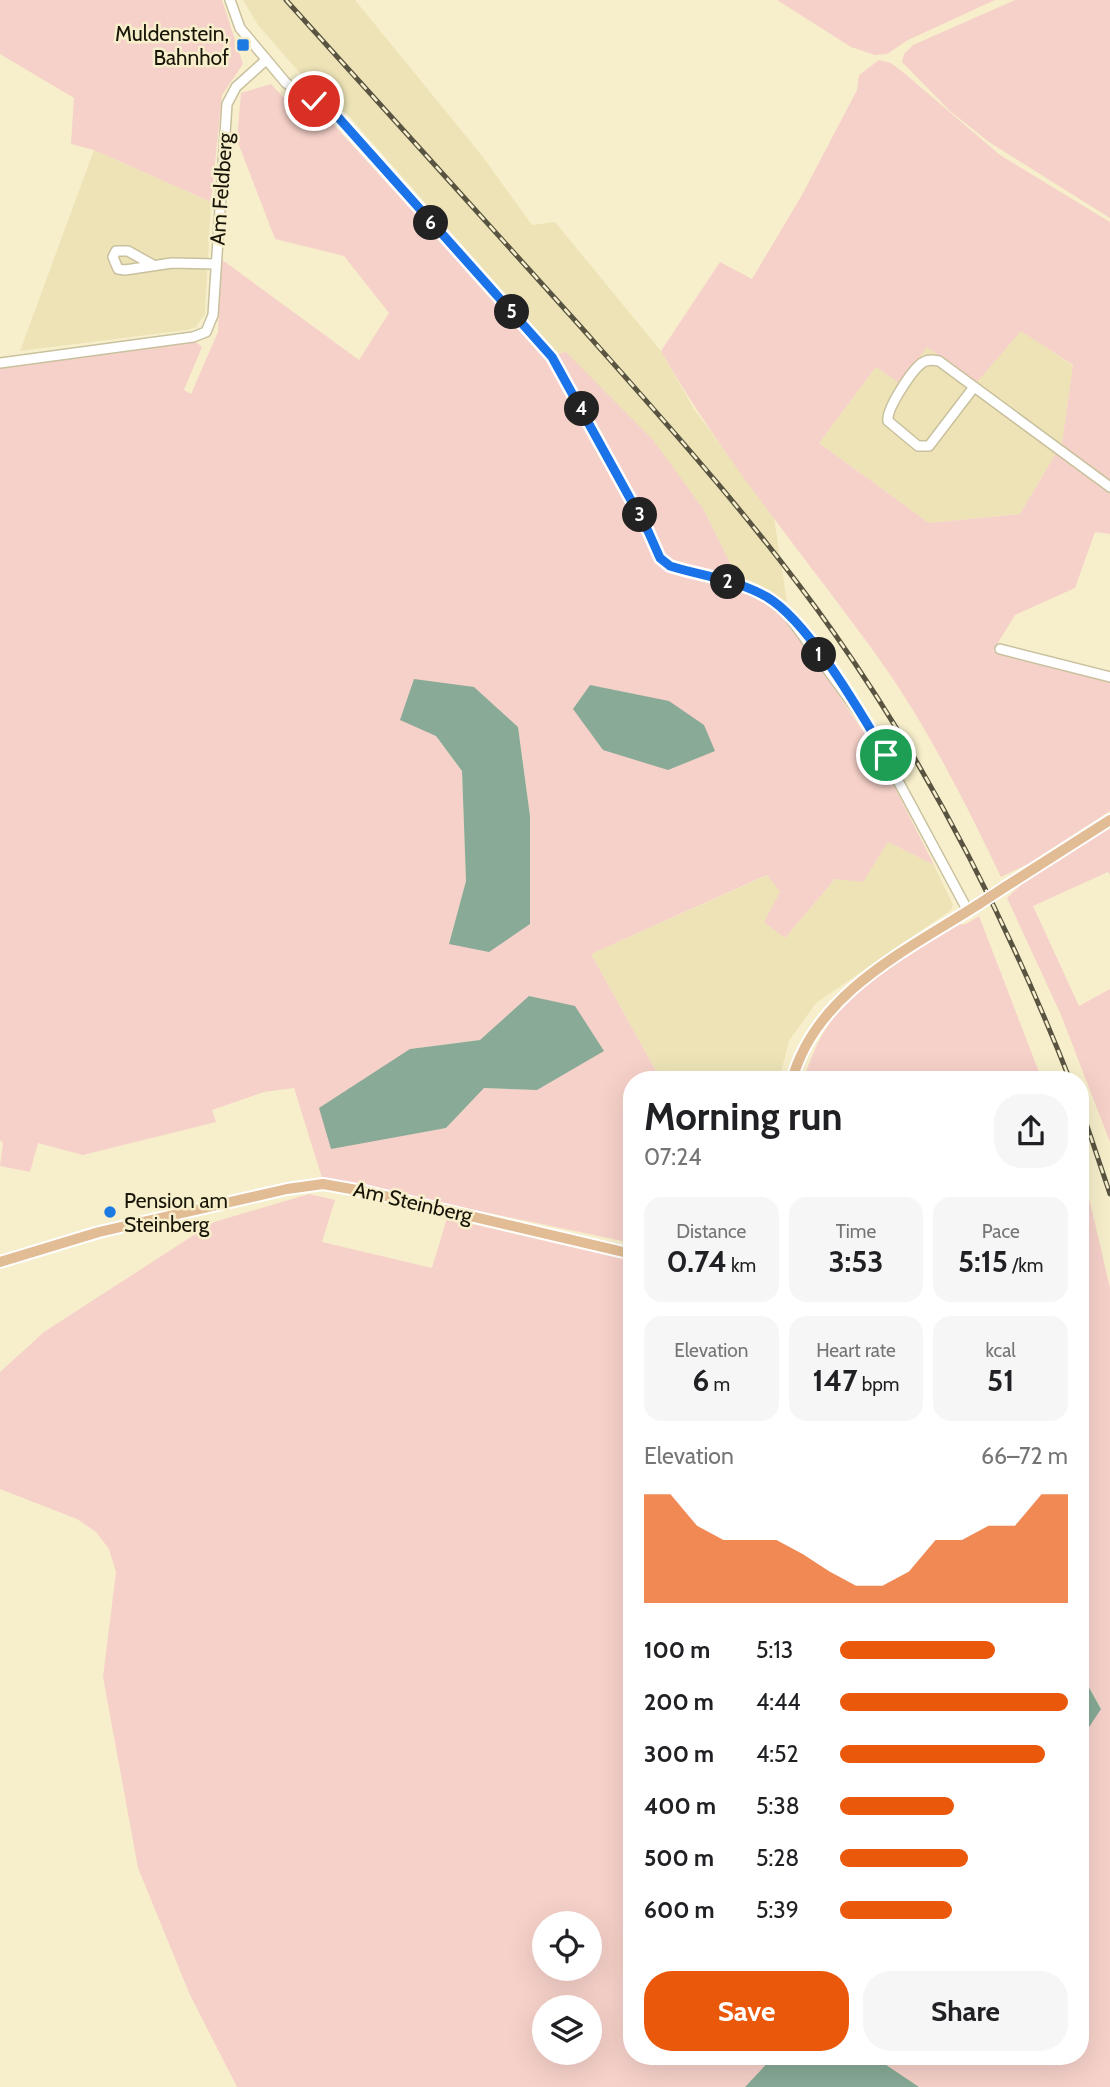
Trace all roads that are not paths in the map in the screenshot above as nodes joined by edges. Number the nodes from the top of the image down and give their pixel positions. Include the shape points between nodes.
1 (230, 0) edge
2 (267, 60) junction
3 (216, 264) junction
4 (153, 265) dead end
5 (0, 363) edge
6 (974, 387) junction
7 (1110, 486) edge
8 (1000, 649) dead end
9 (1110, 677) edge
10 (1110, 820) edge
11 (968, 911) junction
12 (796, 1071) edge
13 (623, 1252) edge
14 (0, 1262) edge

1 - 2 street via 240,28
2 - 3 street, Am Feldberg via 236,87 227,104
2 - 11 street via 286,83 337,116 552,357 664,562 757,592 798,626 868,725
3 - 4 street
3 - 5 street, Am Feldberg via 212,320 206,332
6 - 6 street via 939,362 926,361 889,407 888,421 918,446 929,446
6 - 7 street
8 - 9 street
10 - 11 main road, bridge
11 - 12 main road via 845,995 810,1039
13 - 14 main road, Am Steinberg via 331,1185 287,1189 99,1232

